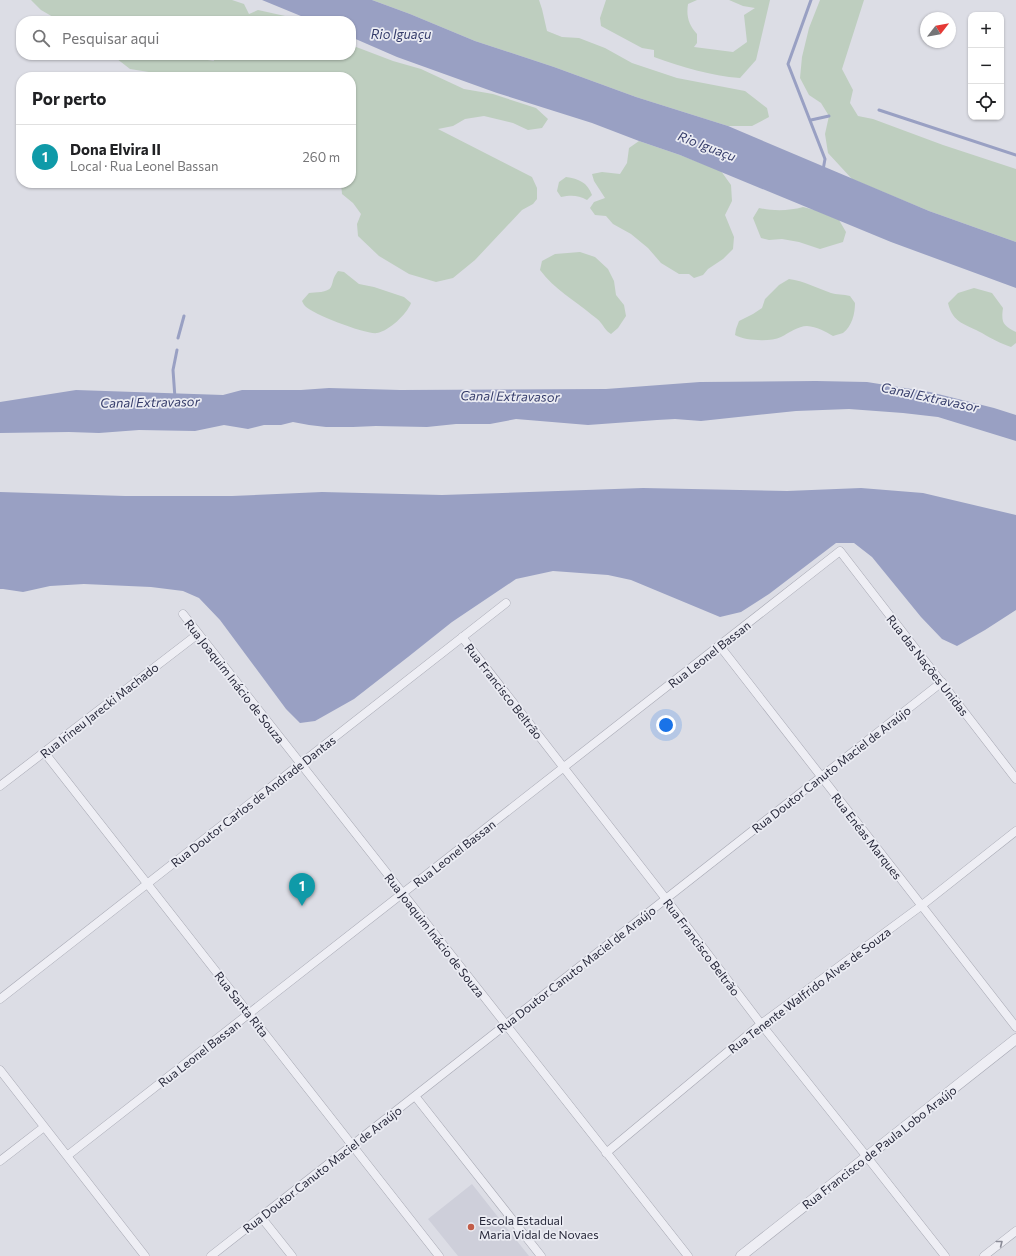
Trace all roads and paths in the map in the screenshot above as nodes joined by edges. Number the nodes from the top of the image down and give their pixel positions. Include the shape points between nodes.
1 (840, 551) joint
2 (506, 603) dead end
3 (183, 614) dead end
4 (198, 634) junction
5 (462, 637) junction
6 (719, 646) junction
7 (942, 682) junction
8 (44, 752) junction
9 (300, 764) junction
10 (563, 767) junction
11 (821, 777) junction
12 (1016, 779) edge
13 (0, 786) edge
14 (1016, 831) edge
15 (148, 884) junction
16 (402, 894) junction
17 (666, 899) junction
18 (921, 906) junction
19 (0, 999) edge
20 (249, 1013) junction
21 (761, 1024) junction
22 (506, 1025) junction
23 (1016, 1027) edge
24 (1016, 1039) edge
25 (0, 1070) edge
26 (415, 1096) junction
27 (44, 1126) junction
28 (352, 1145) junction
29 (606, 1153) junction
30 (67, 1156) junction
31 (867, 1156) junction
32 (0, 1161) edge
33 (261, 1217) junction
34 (1016, 1231) edge
35 (145, 1256) edge
36 (211, 1256) edge
37 (292, 1256) edge
38 (439, 1256) edge
39 (541, 1256) edge
40 (688, 1256) edge
41 (741, 1256) edge
42 (945, 1256) edge
43 (984, 1256) edge

1 - 6 street, Rua Leonel Bassan
1 - 7 street, Rua das Nações Unidas
2 - 5 street, Rua Doutor Carlos de Andrade Dantas
3 - 4 street, Rua Joaquim Inácio de Souza
4 - 8 street, Rua Irineu Jarecki Machado
4 - 9 street, Rua Joaquim Inácio de Souza
5 - 9 street, Rua Doutor Carlos de Andrade Dantas
5 - 10 street, Rua Francisco Beltrão
6 - 10 street, Rua Leonel Bassan
6 - 11 street, Rua Enéas Marques
7 - 11 street, Rua Doutor Canuto Maciel de Araújo
7 - 12 street, Rua das Nações Unidas
8 - 13 street, Rua Irineu Jarecki Machado
8 - 15 street, Rua Santa Rita
9 - 15 street, Rua Doutor Carlos de Andrade Dantas
9 - 16 street, Rua Joaquim Inácio de Souza
10 - 16 street, Rua Leonel Bassan
10 - 17 street, Rua Francisco Beltrão
11 - 17 street, Rua Doutor Canuto Maciel de Araújo
11 - 18 street, Rua Enéas Marques
14 - 18 street, Rua Tenente Walfrido Alves de Souza
15 - 19 street, Rua Doutor Carlos de Andrade Dantas
15 - 20 street, Rua Santa Rita
16 - 20 street, Rua Leonel Bassan
16 - 22 street, Rua Joaquim Inácio de Souza
17 - 21 street, Rua Francisco Beltrão
17 - 22 street, Rua Doutor Canuto Maciel de Araújo
18 - 21 street, Rua Tenente Walfrido Alves de Souza
18 - 23 street, Rua Enéas Marques
20 - 28 street, Rua Santa Rita
20 - 30 street, Rua Leonel Bassan
21 - 29 street, Rua Tenente Walfrido Alves de Souza
21 - 31 street, Rua Francisco Beltrão
22 - 26 street, Rua Doutor Canuto Maciel de Araújo
22 - 29 street, Rua Joaquim Inácio de Souza
24 - 31 street, Rua Francisco de Paula Lobo Araújo
25 - 27 street
26 - 28 street, Rua Doutor Canuto Maciel de Araújo
26 - 39 street
27 - 30 street
27 - 32 street
28 - 33 street, Rua Doutor Canuto Maciel de Araújo
28 - 38 street, Rua Santa Rita
29 - 40 street, Rua Joaquim Inácio de Souza
30 - 35 street
31 - 41 street, Rua Francisco de Paula Lobo Araújo
31 - 42 street, Rua Francisco Beltrão
33 - 36 street, Rua Doutor Canuto Maciel de Araújo
33 - 37 street
43 -> 34 street

